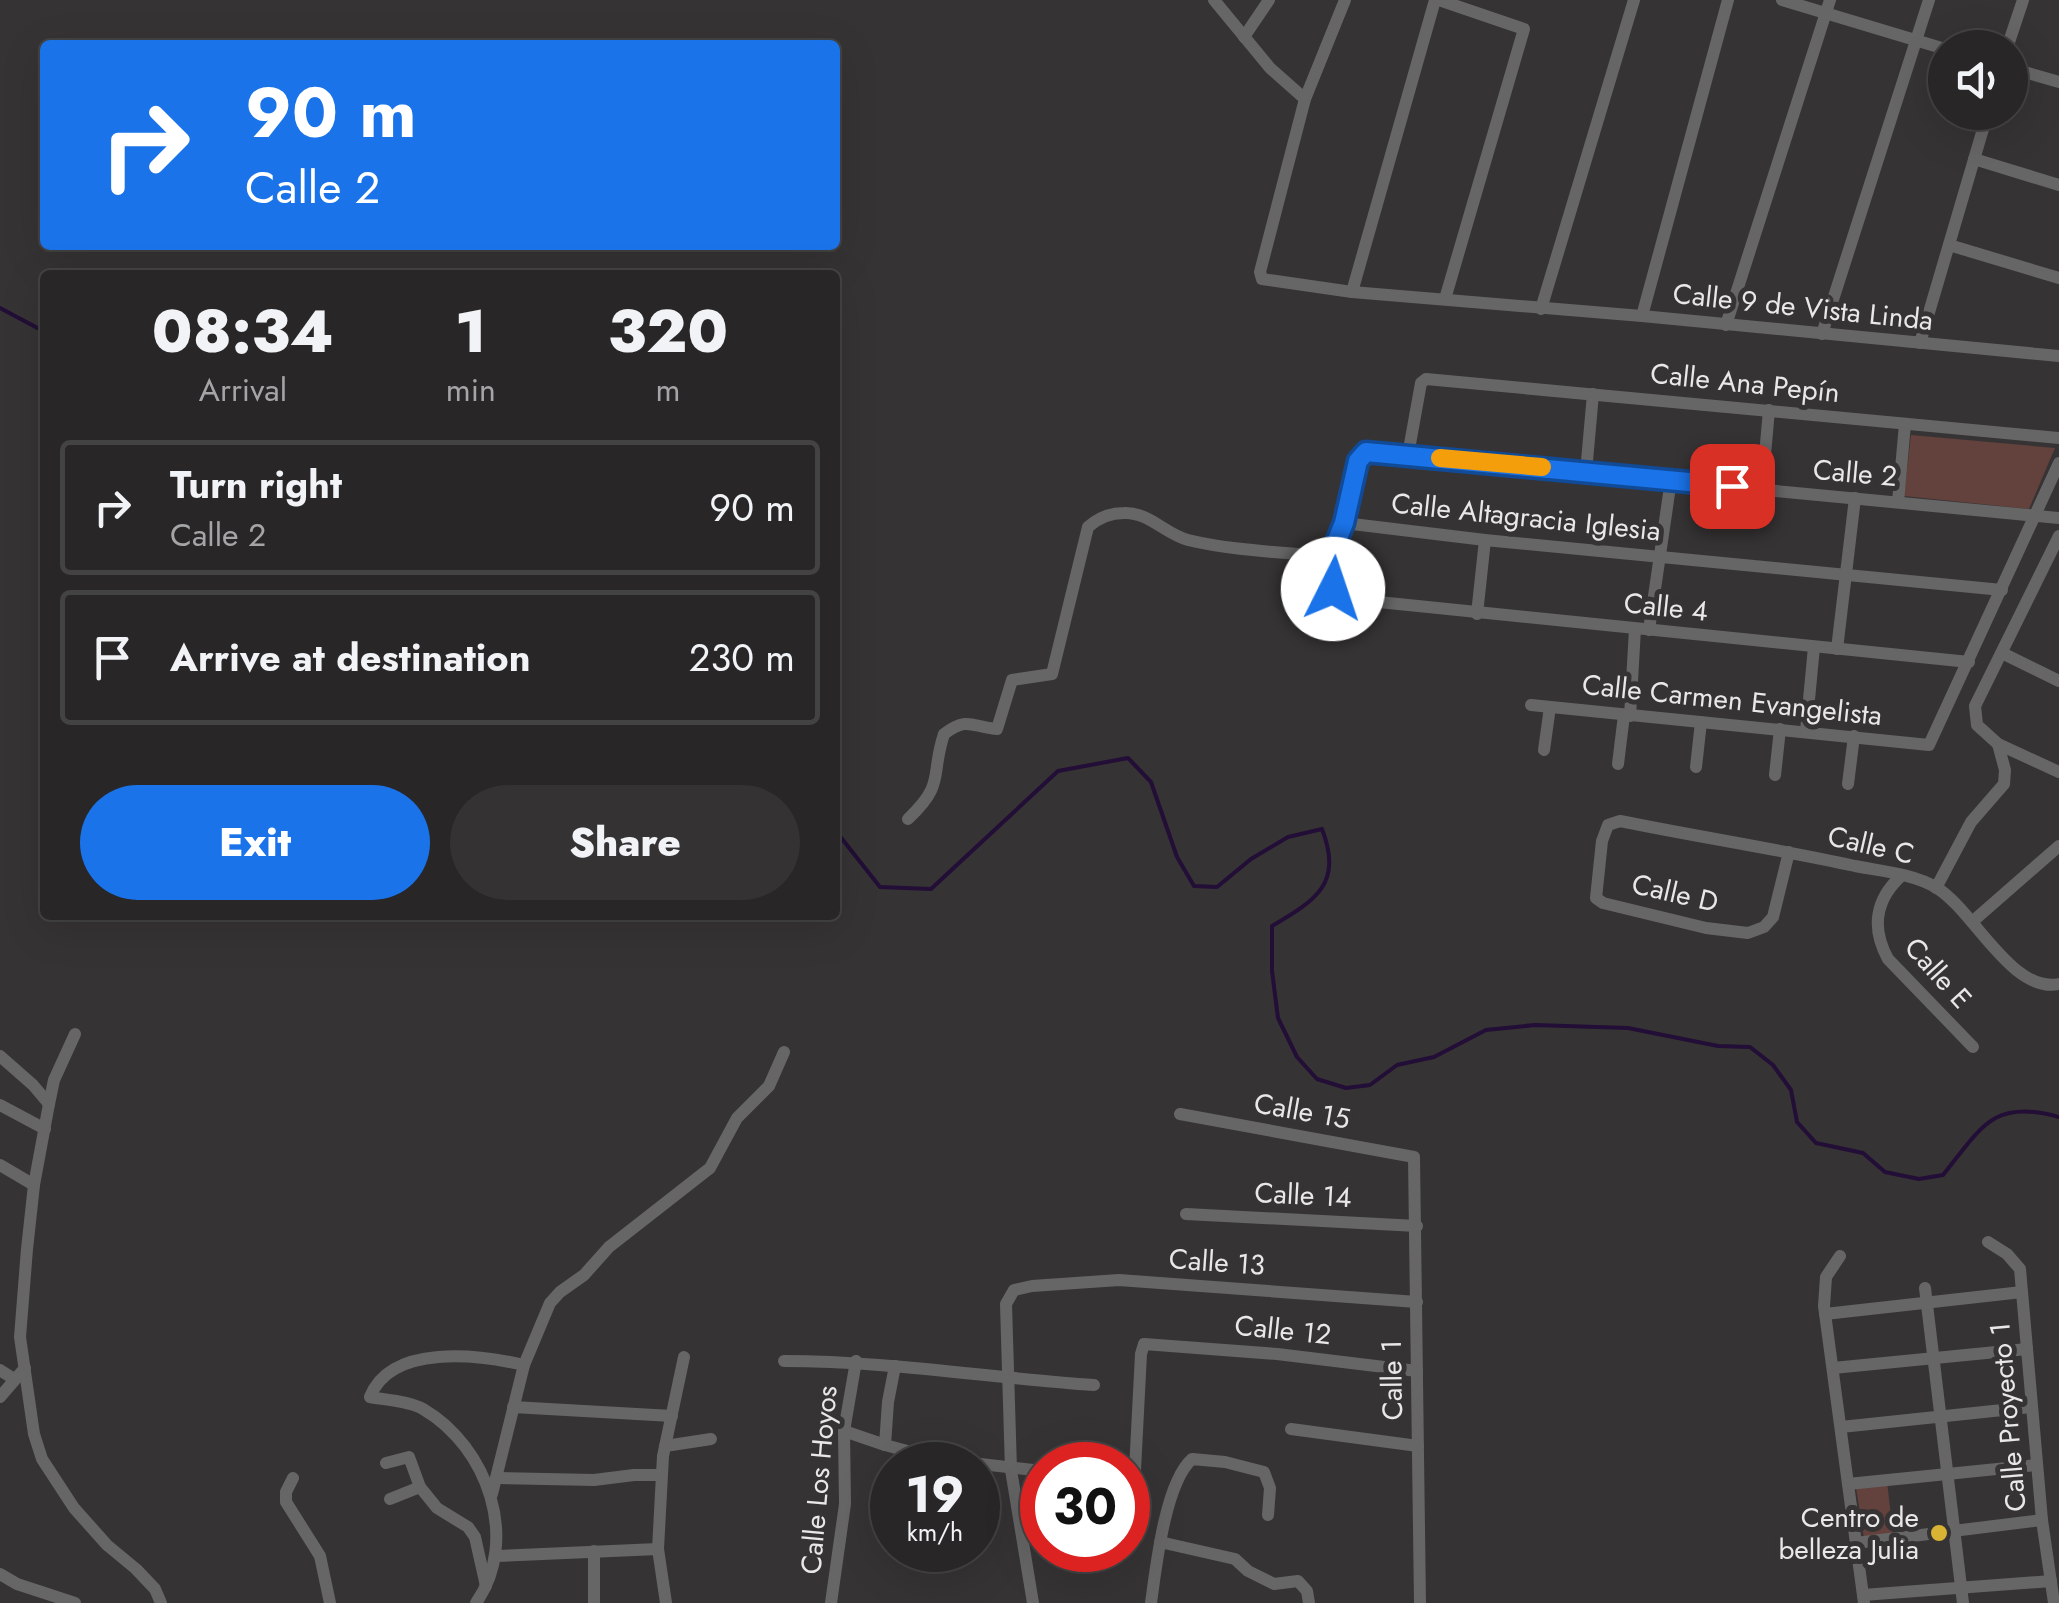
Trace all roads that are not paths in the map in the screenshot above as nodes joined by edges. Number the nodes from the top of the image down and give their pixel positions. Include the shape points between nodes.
1 (1214, 0) edge
2 (1269, 0) edge
3 (1344, 0) edge
4 (1437, 0) edge
5 (1634, 0) edge
6 (1728, 0) edge
7 (1782, 0) edge
8 (1929, 0) edge
9 (2023, 0) edge
10 (1828, 7) edge
11 (2013, 30) edge
12 (1244, 37) junction
13 (1916, 40) junction
14 (1928, 44) edge
15 (2028, 73) edge
16 (2059, 82) edge
17 (1304, 98) junction
18 (1983, 130) edge
19 (1974, 159) junction
20 (2059, 185) edge
21 (1948, 245) junction
22 (2059, 278) edge
23 (1352, 292) junction
24 (1445, 299) junction
25 (1542, 309) junction
26 (1642, 316) junction
27 (1726, 325) junction
28 (1822, 334) junction
29 (1920, 343) junction
30 (2059, 356) edge
31 (1593, 394) junction
32 (1769, 410) junction
33 (1905, 424) junction
34 (2059, 438) edge
35 (1408, 455) junction
36 (2059, 462) edge
37 (1586, 472) junction
38 (1672, 480) junction
39 (1762, 488) junction
40 (1855, 498) junction
41 (1898, 502) junction
42 (2035, 515) junction
43 (2059, 518) edge
44 (1344, 523) junction
45 (2059, 536) edge
46 (1485, 540) junction
47 (1661, 556) junction
48 (1330, 557) junction
49 (1846, 574) junction
50 (2002, 590) junction
51 (1477, 614) junction
52 (1642, 629) junction
53 (1814, 647) junction
54 (1838, 649) junction
55 (2002, 654) junction
56 (1969, 662) junction
57 (2059, 680) edge
58 (1531, 705) dead end
59 (1550, 707) junction
60 (1627, 715) junction
61 (1701, 722) junction
62 (1780, 729) junction
63 (1806, 731) junction
64 (1854, 736) junction
65 (1998, 744) junction
66 (1544, 750) dead end
67 (1618, 764) dead end
68 (1696, 766) dead end
69 (2059, 772) edge
70 (1775, 775) dead end
71 (1848, 784) dead end
72 (908, 819) dead end
73 (1633, 824) joint
74 (2059, 846) edge
75 (1789, 852) junction
76 (1901, 876) junction
77 (1936, 888) junction
78 (1972, 922) junction
79 (2059, 984) edge
80 (75, 1034) dead end
81 (1973, 1048) dead end
82 (784, 1052) dead end
83 (0, 1056) edge
84 (0, 1104) edge
85 (49, 1104) junction
86 (1180, 1114) dead end
87 (45, 1129) junction
88 (1414, 1157) joint
89 (0, 1166) edge
90 (34, 1185) junction
91 (1186, 1214) dead end
92 (1417, 1226) junction
93 (1988, 1242) dead end
94 (1840, 1256) dead end
95 (1926, 1288) dead end
96 (2022, 1292) junction
97 (1417, 1302) junction
98 (1928, 1305) junction
99 (1825, 1314) junction
100 (2027, 1349) junction
101 (1934, 1356) junction
102 (684, 1357) dead end
103 (856, 1361) junction
104 (784, 1362) dead end
105 (524, 1365) junction
106 (895, 1366) junction
107 (25, 1368) junction
108 (1833, 1368) junction
109 (0, 1370) edge
110 (1417, 1372) junction
111 (14, 1379) junction
112 (1007, 1379) junction
113 (1094, 1385) dead end
114 (0, 1396) edge
115 (513, 1407) junction
116 (2031, 1407) junction
117 (1940, 1415) junction
118 (672, 1416) junction
119 (1841, 1427) junction
120 (1291, 1429) dead end
121 (844, 1432) junction
122 (711, 1439) dead end
123 (876, 1442) edge
124 (885, 1442) edge
125 (1136, 1442) edge
126 (666, 1446) junction
127 (1418, 1446) junction
128 (386, 1463) dead end
129 (2037, 1464) junction
130 (1000, 1468) edge
131 (1011, 1470) junction
132 (1020, 1470) edge
133 (1948, 1474) junction
134 (661, 1476) junction
135 (293, 1478) dead end
136 (496, 1478) junction
137 (1848, 1484) junction
138 (420, 1487) junction
139 (492, 1494) junction
140 (390, 1499) dead end
141 (1268, 1515) dead end
142 (2042, 1520) junction
143 (1954, 1533) junction
144 (1160, 1542) junction
145 (1856, 1543) junction
146 (658, 1549) junction
147 (594, 1552) junction
148 (497, 1556) junction
149 (0, 1574) edge
150 (2050, 1581) junction
151 (486, 1588) junction
152 (1961, 1588) junction
153 (1863, 1599) edge
154 (60, 1601) edge
155 (75, 1603) edge
156 (161, 1603) edge
157 (330, 1603) edge
158 (476, 1603) edge
159 (594, 1603) edge
160 (666, 1603) edge
161 (831, 1603) edge
162 (1033, 1603) edge
163 (1151, 1603) edge
164 (1308, 1603) edge
165 (1420, 1603) edge
166 (1963, 1603) edge
167 (2054, 1603) edge

1 - 12 street
2 - 12 street
3 - 17 street
4 - 23 street
4 - 24 street via 1524,28
5 - 25 street
6 - 26 street
7 - 10 street
8 - 13 street
9 - 11 street
10 - 13 street
10 - 27 street
12 - 17 street
13 - 14 street
13 - 28 street
15 - 16 street
17 - 23 street, Calle 9 de Vista Linda via 1260,272 1269,281
18 - 19 street
19 - 20 street
19 - 21 street
21 - 22 street
21 - 29 street
23 - 24 street, Calle 9 de Vista Linda
24 - 25 street, Calle 9 de Vista Linda
25 - 26 street, Calle 9 de Vista Linda
26 - 27 street, Calle 9 de Vista Linda
27 - 28 street, Calle 9 de Vista Linda
28 - 29 street, Calle 9 de Vista Linda
29 - 30 street, Calle 9 de Vista Linda
31 - 32 street, Calle Ana Pepín
31 - 35 street, Calle Ana Pepín via 1426,379
31 - 37 street
32 - 33 street, Calle Ana Pepín
32 - 39 street
33 - 34 street, Calle Ana Pepín
33 - 41 street
35 - 37 street, Calle 2
35 - 44 street, Calle 2 via 1362,454
36 - 42 street
37 - 38 street, Calle 2
38 - 39 street, Calle 2
38 - 47 street
39 - 40 street, Calle 2
40 - 41 street, Calle 2
40 - 49 street
41 - 42 street, Calle 2
42 - 43 street, Calle 2
42 - 50 street
44 - 46 street, Calle Altagracia Iglesia
44 - 48 street
45 - 55 street
46 - 47 street, Calle Altagracia Iglesia
46 - 51 street
47 - 49 street, Calle Altagracia Iglesia
47 - 52 street
48 - 51 street, Calle 4 via 1333,589 1359,600
48 - 72 street via 1202,543 1168,535 1126,512 1098,518 1088,527 1052,674 1012,680 997,729 966,722 944,734 935,784
49 - 50 street, Calle Altagracia Iglesia
49 - 54 street
50 - 56 street
51 - 52 street, Calle 4
52 - 53 street, Calle 4
52 - 60 street
53 - 54 street, Calle 4
53 - 63 street
54 - 56 street, Calle 4
55 - 57 street
55 - 65 street via 1975,706 1977,726
56 - 64 street, Calle Carmen Evangelista via 1929,744
58 - 59 street, Calle Carmen Evangelista
59 - 60 street, Calle Carmen Evangelista
59 - 66 street
60 - 61 street, Calle Carmen Evangelista
60 - 67 street
61 - 62 street, Calle Carmen Evangelista
61 - 68 street
62 - 63 street, Calle Carmen Evangelista
62 - 70 street
63 - 64 street, Calle Carmen Evangelista
64 - 71 street
65 - 69 street
65 - 77 street via 2004,784 1971,822
73 - 75 street, Calle C
73 - 75 street, Calle D via 1608,825 1596,898 1706,928 1748,933 1764,927 1773,917
74 - 78 street
75 - 76 street, Calle C
76 - 77 street, Calle C
76 - 81 street, Calle E via 1879,907 1880,944
77 - 78 street, Calle C
78 - 79 street, Calle C via 2024,977
80 - 85 street
82 - 105 street via 769,1086 737,1118 710,1168 609,1246 550,1303
83 - 85 street
84 - 87 street
85 - 87 street
86 - 88 street, Calle 15
87 - 90 street
88 - 92 street, Calle 1
89 - 90 street
90 - 107 street via 20,1324
91 - 92 street, Calle 14
92 - 97 street, Calle 1
93 - 96 street, Calle Proyecto 1 via 2020,1270
94 - 99 street via 1826,1277
95 - 98 street
96 - 98 street
96 - 100 street, Calle Proyecto 1
97 - 110 street, Calle 1
97 - 112 street, Calle 13 via 1119,1280 1032,1286 1014,1290 1006,1304
98 - 99 street
98 - 101 street
99 - 108 street
100 - 101 street
100 - 116 street, Calle Proyecto 1
101 - 108 street
101 - 117 street
102 - 118 street
103 - 104 street
103 - 106 street
103 - 121 street, Calle Los Hoyos
105 - 115 street
105 - 139 street via 457,1354 426,1358 397,1369 370,1397 420,1407 445,1426
106 - 112 street
106 - 124 street
107 - 111 street
107 - 156 street via 34,1434 55,1482
108 - 119 street
109 - 111 street
110 - 125 street, Calle 12 via 1144,1344
110 - 127 street, Calle 1
111 - 114 street
112 - 113 street
112 - 131 street
115 - 118 street
115 - 136 street
116 - 117 street
116 - 129 street, Calle Proyecto 1
117 - 119 street
117 - 133 street
118 - 126 street
119 - 137 street
120 - 127 street
121 - 123 street
121 - 161 street, Calle Los Hoyos via 845,1504
122 - 126 street
126 - 134 street
127 - 165 street, Calle 1
128 - 138 street via 410,1457
129 - 133 street
129 - 142 street, Calle Proyecto 1
130 - 131 street
131 - 132 street
131 - 162 street
133 - 137 street
133 - 143 street
134 - 136 street
134 - 146 street
135 - 157 street via 286,1502 320,1556
136 - 139 street
137 - 145 street
138 - 140 street
138 - 151 street via 475,1537
139 - 148 street
141 - 144 street via 1264,1472 1192,1459 1182,1468
142 - 143 street
142 - 150 street, Calle Proyecto 1
143 - 145 street
143 - 152 street
144 - 163 street
144 - 164 street via 1235,1559 1274,1584 1298,1581
145 - 153 street
146 - 147 street
146 - 160 street
147 - 148 street
147 - 159 street
148 - 151 street
149 - 154 street
150 - 152 street
150 - 167 street, Calle Proyecto 1
151 - 158 street
152 - 153 street
152 - 166 street
154 - 155 street

